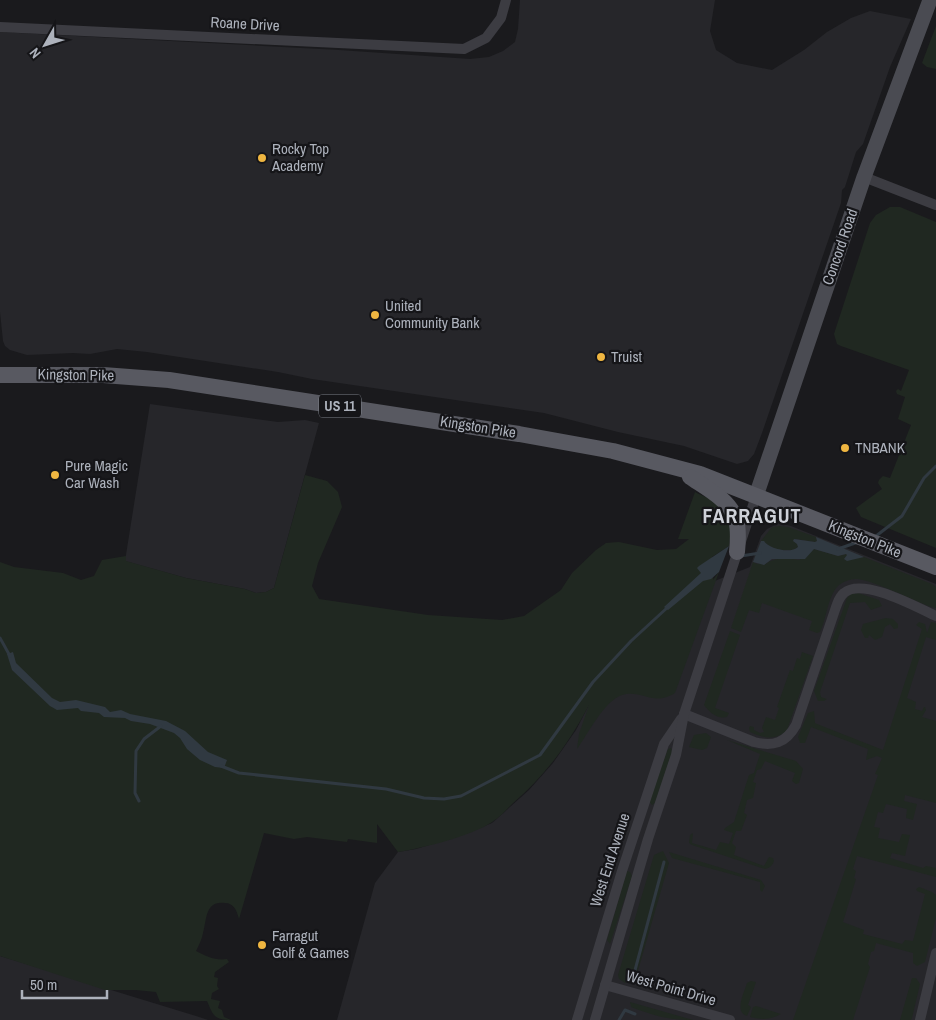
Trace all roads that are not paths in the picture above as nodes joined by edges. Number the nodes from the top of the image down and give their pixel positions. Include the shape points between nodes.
1 (506, 0) edge
2 (930, 0) edge
3 (0, 27) edge
4 (864, 177) junction
5 (936, 205) edge
6 (0, 375) edge
7 (676, 467) junction
8 (756, 496) junction
9 (738, 549) junction
10 (936, 568) edge
11 (936, 616) edge
12 (684, 714) junction
13 (936, 953) edge
14 (605, 985) junction
15 (578, 1020) edge
16 (595, 1020) edge
17 (730, 1020) edge
18 (920, 1020) edge

1 - 3 street, Roane Drive via 501,18 486,38 464,49
2 - 4 street, Concord Road
4 - 5 street
4 - 8 street, Concord Road
6 - 7 main road, Kingston Pike / US 11 via 103,374 169,380 519,434 613,451
7 - 8 main road, Kingston Pike / US 11
7 - 9 main road via 715,494 730,509 736,520
8 - 9 street, West End Avenue
8 - 10 main road, Kingston Pike / US 11
9 - 12 street, West End Avenue
11 - 12 street via 866,588 854,588 840,596 796,725 784,741 764,745
12 - 14 street, West End Avenue via 676,755
12 - 15 street, West End Avenue via 664,744
13 - 18 street
14 - 16 street, West End Avenue
14 - 17 street, West Point Drive

